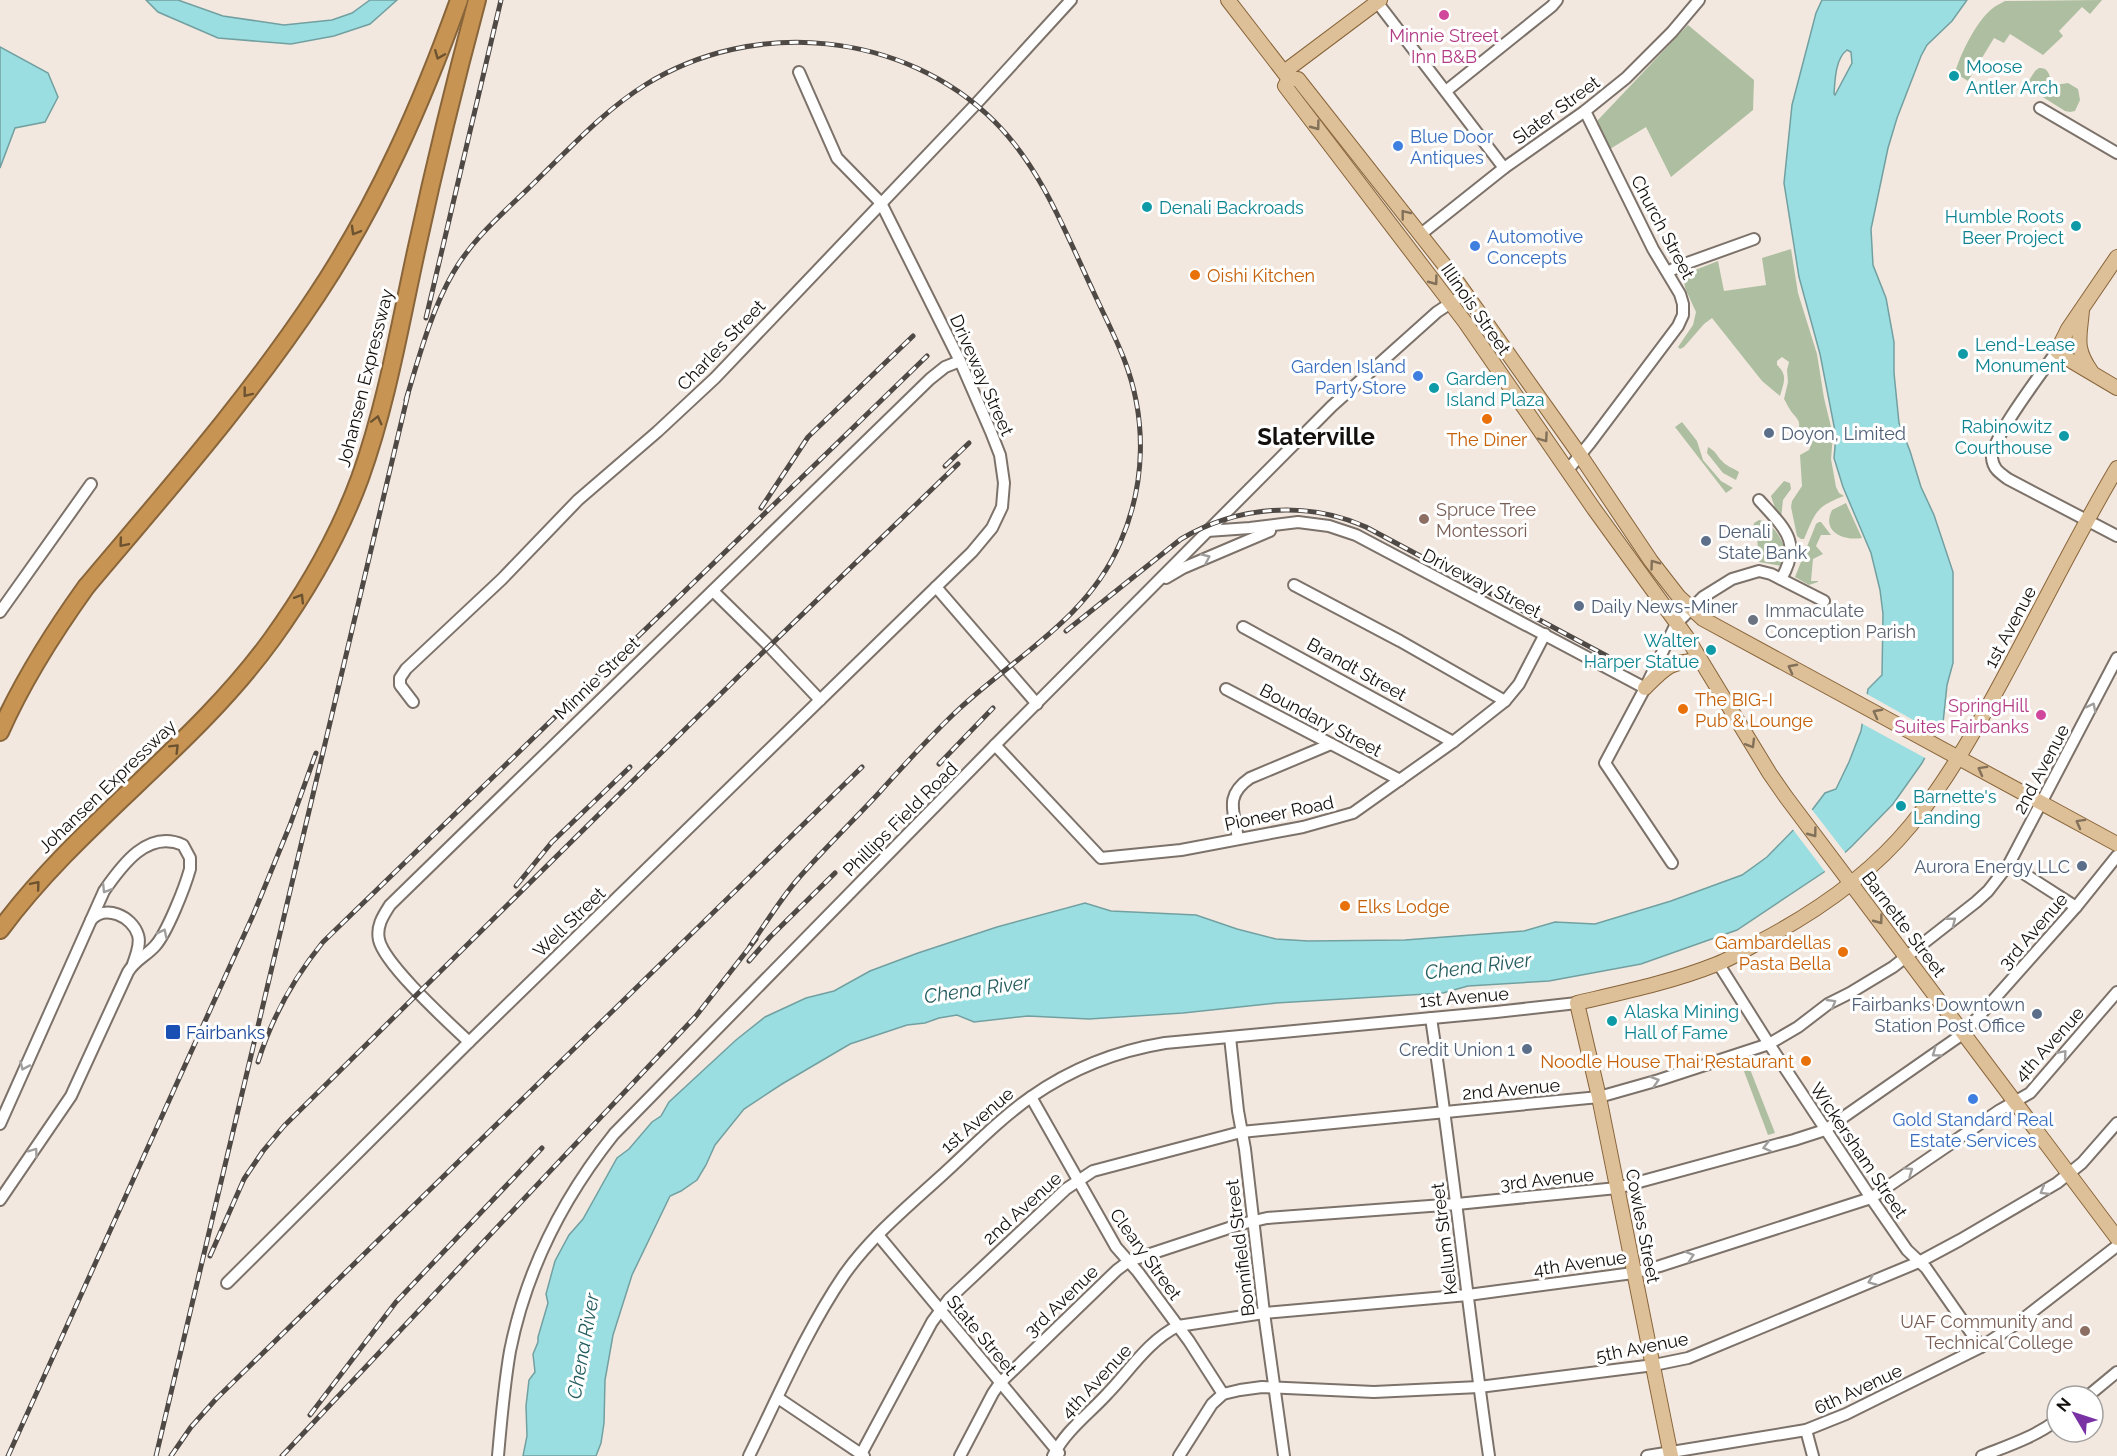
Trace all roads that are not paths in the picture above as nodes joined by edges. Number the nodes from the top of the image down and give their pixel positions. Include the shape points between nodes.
1 (459, 0) edge
2 (477, 0) edge
3 (1071, 0) edge
4 (1228, 0) edge
5 (1699, 0) edge
6 (1379, 1) edge
7 (1551, 2) edge
8 (799, 72) dead end
9 (1286, 75) junction
10 (1446, 91) junction
11 (2040, 108) dead end
12 (1584, 111) junction
13 (2117, 153) edge
14 (1504, 168) junction
15 (881, 203) junction
16 (1421, 234) junction
17 (1754, 239) dead end
18 (2117, 257) edge
19 (1668, 272) junction
20 (1466, 293) junction
21 (1451, 303) junction
22 (2082, 310) junction
23 (2057, 351) junction
24 (960, 361) junction
25 (2092, 372) junction
26 (2117, 387) edge
27 (1580, 455) junction
28 (2117, 468) edge
29 (1567, 471) junction
30 (91, 484) dead end
31 (1759, 500) dead end
32 (2086, 520) junction
33 (1298, 522) junction
34 (1207, 531) junction
35 (2117, 536) edge
36 (1780, 579) junction
37 (1154, 585) junction
38 (1294, 585) dead end
39 (936, 587) junction
40 (713, 591) junction
41 (1824, 601) dead end
42 (1691, 609) junction
43 (0, 612) edge
44 (1676, 624) junction
45 (1243, 627) dead end
46 (1545, 634) junction
47 (2117, 658) edge
48 (1700, 660) junction
49 (1645, 688) junction
50 (1226, 689) dead end
51 (820, 700) junction
52 (1504, 700) junction
53 (413, 702) dead end
54 (1037, 704) junction
55 (0, 732) edge
56 (1453, 742) junction
57 (1331, 744) junction
58 (996, 745) junction
59 (1952, 754) junction
60 (1400, 780) junction
61 (2042, 803) junction
62 (1238, 839) junction
63 (2117, 844) edge
64 (2117, 856) edge
65 (1672, 863) dead end
66 (2009, 864) junction
67 (1852, 884) junction
68 (2076, 907) junction
69 (88, 925) junction
70 (0, 930) edge
71 (1906, 956) junction
72 (1718, 963) junction
73 (132, 964) junction
74 (2117, 992) edge
75 (1577, 1003) junction
76 (1431, 1018) junction
77 (1964, 1033) junction
78 (1230, 1037) junction
79 (469, 1042) junction
80 (1769, 1044) junction
81 (1030, 1097) junction
82 (1599, 1097) junction
83 (2016, 1101) junction
84 (1445, 1112) junction
85 (2117, 1123) edge
86 (0, 1124) edge
87 (1825, 1130) junction
88 (1241, 1132) junction
89 (2070, 1174) junction
90 (1078, 1181) junction
91 (1617, 1188) junction
92 (1870, 1198) junction
93 (0, 1200) edge
94 (1457, 1204) junction
95 (1253, 1221) junction
96 (878, 1235) junction
97 (2117, 1238) edge
98 (2117, 1246) edge
99 (1129, 1261) junction
100 (1919, 1262) junction
101 (1634, 1273) junction
102 (227, 1283) dead end
103 (1468, 1295) junction
104 (940, 1310) junction
105 (1264, 1313) junction
106 (1178, 1326) junction
107 (1981, 1347) junction
108 (1654, 1365) junction
109 (2117, 1372) edge
110 (1000, 1383) junction
111 (2102, 1384) edge
112 (1479, 1387) junction
113 (1275, 1388) junction
114 (1223, 1394) junction
115 (778, 1398) junction
116 (2045, 1429) edge
117 (1806, 1430) junction
118 (1057, 1454) edge
119 (1671, 1455) edge
120 (498, 1456) edge
121 (749, 1456) edge
122 (862, 1456) edge
123 (960, 1456) edge
124 (1179, 1456) edge
125 (1284, 1456) edge
126 (1490, 1456) edge
127 (1647, 1456) edge
128 (1814, 1456) edge
129 (1982, 1456) edge

1 -> 55 highway via 397,154 318,293 278,353 73,605 30,672
70 -> 2 highway, Johansen Expressway via 70,848 178,745 241,678 293,608 332,540 374,436
3 - 15 street, Charles Street
4 - 9 main road, Illinois Street
5 - 12 street, Slater Street via 1626,78
6 - 9 main road
6 - 10 street
7 - 10 street
8 - 15 street, Driveway Street via 837,158
16 -> 9 main road, Illinois Street via 1298,79
9 -> 21 main road, Illinois Street via 1285,86
10 - 14 street
11 - 13 street
12 - 14 street, Slater Street
12 - 19 street, Church Street
14 - 16 street, Slater Street
15 - 24 street, Driveway Street
15 - 53 street, Charles Street via 715,378 578,500 502,579 406,669 400,685
16 - 20 main road, Illinois Street
17 - 19 street
18 - 22 main road
19 - 27 street, Church Street via 1683,304 1678,327
20 - 21 street, Phillips Field Road
20 - 27 main road, Illinois Street
21 -> 29 main road, Illinois Street
21 - 34 street, Phillips Field Road via 1332,406
22 - 23 main road
22 - 25 main road via 2079,348
23 - 25 main road
23 - 32 street via 2004,428 1992,459 2001,474
24 - 39 street, Driveway Street via 1000,455 1002,507 992,528
24 - 40 street, Minnie Street via 930,379
25 - 26 main road
27 - 29 street, Church Street
42 -> 27 main road, Illinois Street via 1651,561
28 - 32 main road, 1st Avenue
29 - 44 main road, Illinois Street
30 - 43 street
31 - 36 street via 1790,540 1792,554
32 - 35 street
32 - 59 main road, 1st Avenue via 1990,704
33 - 34 street, Driveway Street
37 -> 33 street, Driveway Street via 1255,536
33 - 46 street, Driveway Street via 1329,526 1356,536
34 - 37 street, Phillips Field Road
36 - 41 street
36 - 42 street via 1759,571 1748,573 1703,597
37 - 54 street, Phillips Field Road
38 - 52 street
39 - 51 street, Well Street
39 - 54 street
40 - 51 street
40 - 79 street, Minnie Street via 407,888 379,922 380,940 388,958
42 - 44 street
59 -> 42 main road, Illinois Street via 1703,620
44 - 48 main road, Barnette Street
44 - 49 street
45 - 56 street, Brandt Street
46 - 49 street, Driveway Street
46 - 52 street, Pioneer Road via 1519,684
61 -> 47 street, 2nd Avenue
48 - 49 main road via 1681,661 1665,668
48 -> 67 main road, Barnette Street via 1770,774
49 - 65 street via 1605,763
50 - 57 street, Boundary Street
51 - 79 street, Well Street
52 - 56 street, Pioneer Road
54 - 58 street, Phillips Field Road
56 - 60 street, Pioneer Road
57 - 60 street, Boundary Street
57 - 62 street via 1241,784 1233,800
58 - 62 street, Pioneer Road via 1101,858 1181,850
58 - 120 street, Phillips Field Road via 628,1119 584,1174 543,1247 520,1309 507,1373
61 -> 59 main road, Illinois Street
59 - 67 main road, 1st Avenue via 1932,798 1887,852
60 - 62 street, Pioneer Road via 1353,813
63 -> 61 main road, Illinois Street
61 - 66 street, 2nd Avenue
64 - 68 street, 3rd Avenue
66 - 68 street
71 -> 66 street, 2nd Avenue via 1976,902
67 -> 71 main road, Barnette Street
67 - 72 main road, 1st Avenue via 1780,932
68 - 77 street, 3rd Avenue
69 - 73 street via 105,911 130,923 139,940
73 -> 69 street via 162,937 188,878 190,858 183,845 164,839 146,846 108,884
69 -> 86 street
71 - 77 main road, Barnette Street
80 -> 71 street, 2nd Avenue
72 - 75 main road, 1st Avenue
72 - 80 street, Wickersham Street
93 -> 73 street via 68,1103
83 -> 74 street, 4th Avenue via 2030,1093
75 - 76 street, 1st Avenue
75 - 82 main road, Cowles Street
76 - 78 street, 1st Avenue
76 - 84 street, Kellum Street
77 - 83 main road, Barnette Street
77 -> 87 street, 3rd Avenue
78 - 81 street, 1st Avenue via 1127,1050 1083,1067
78 - 88 street, Bonnifield Street
79 - 102 street, Well Street
82 -> 80 street, 2nd Avenue
80 - 87 street, Wickersham Street
81 - 90 street, Cleary Street
81 - 96 street, 1st Avenue
82 - 84 street, 2nd Avenue
82 - 91 main road, Cowles Street
83 - 89 main road, Barnette Street
92 -> 83 street, 4th Avenue
84 - 88 street, 2nd Avenue
84 - 94 street, Kellum Street
85 - 89 street, 5th Avenue
87 -> 91 street, 3rd Avenue
87 - 92 street, Wickersham Street
88 - 90 street, 2nd Avenue via 1109,1165
88 - 95 street, Bonnifield Street
89 - 97 main road, Barnette Street
89 -> 100 street, 5th Avenue
90 - 99 street, Cleary Street via 1116,1247
90 - 104 street, 2nd Avenue via 1005,1245
91 - 94 street, 3rd Avenue
91 - 101 main road, Cowles Street
92 - 100 street, Wickersham Street via 1906,1250
101 -> 92 street, 4th Avenue
94 - 95 street, 3rd Avenue
94 - 103 street, Kellum Street
95 - 99 street, 3rd Avenue
95 - 105 street, Bonnifield Street
96 - 104 street, State Street
96 - 115 street, 1st Avenue via 854,1261 821,1313
98 - 107 street, 6th Avenue
99 - 106 street, Cleary Street
99 - 110 street, 3rd Avenue
100 - 107 street, Wickersham Street
100 -> 108 street, 5th Avenue via 1732,1341 1688,1358
101 - 103 street, 4th Avenue
101 - 108 main road, Cowles Street
103 - 105 street, 4th Avenue
103 - 112 street, Kellum Street
104 - 110 street, State Street
104 - 122 street, 2nd Avenue
105 - 106 street, 4th Avenue
105 - 113 street, Bonnifield Street
106 - 114 street, Cleary Street
106 - 118 street, 4th Avenue via 1165,1332 1149,1348 1065,1438
107 - 117 street, 6th Avenue via 1881,1398
108 - 112 street, 5th Avenue
108 - 119 main road, Cowles Street
109 - 111 street
110 - 118 street, State Street
110 - 123 street, 3rd Avenue
112 - 113 street, 5th Avenue via 1374,1392
112 - 126 street, Kellum Street
113 - 114 street, 5th Avenue
113 - 125 street, Bonnifield Street
114 - 124 street via 1212,1404
115 - 121 street, 1st Avenue
115 - 122 street
116 - 129 street
117 - 119 street, 6th Avenue
117 - 128 street
119 - 127 street, 6th Avenue

